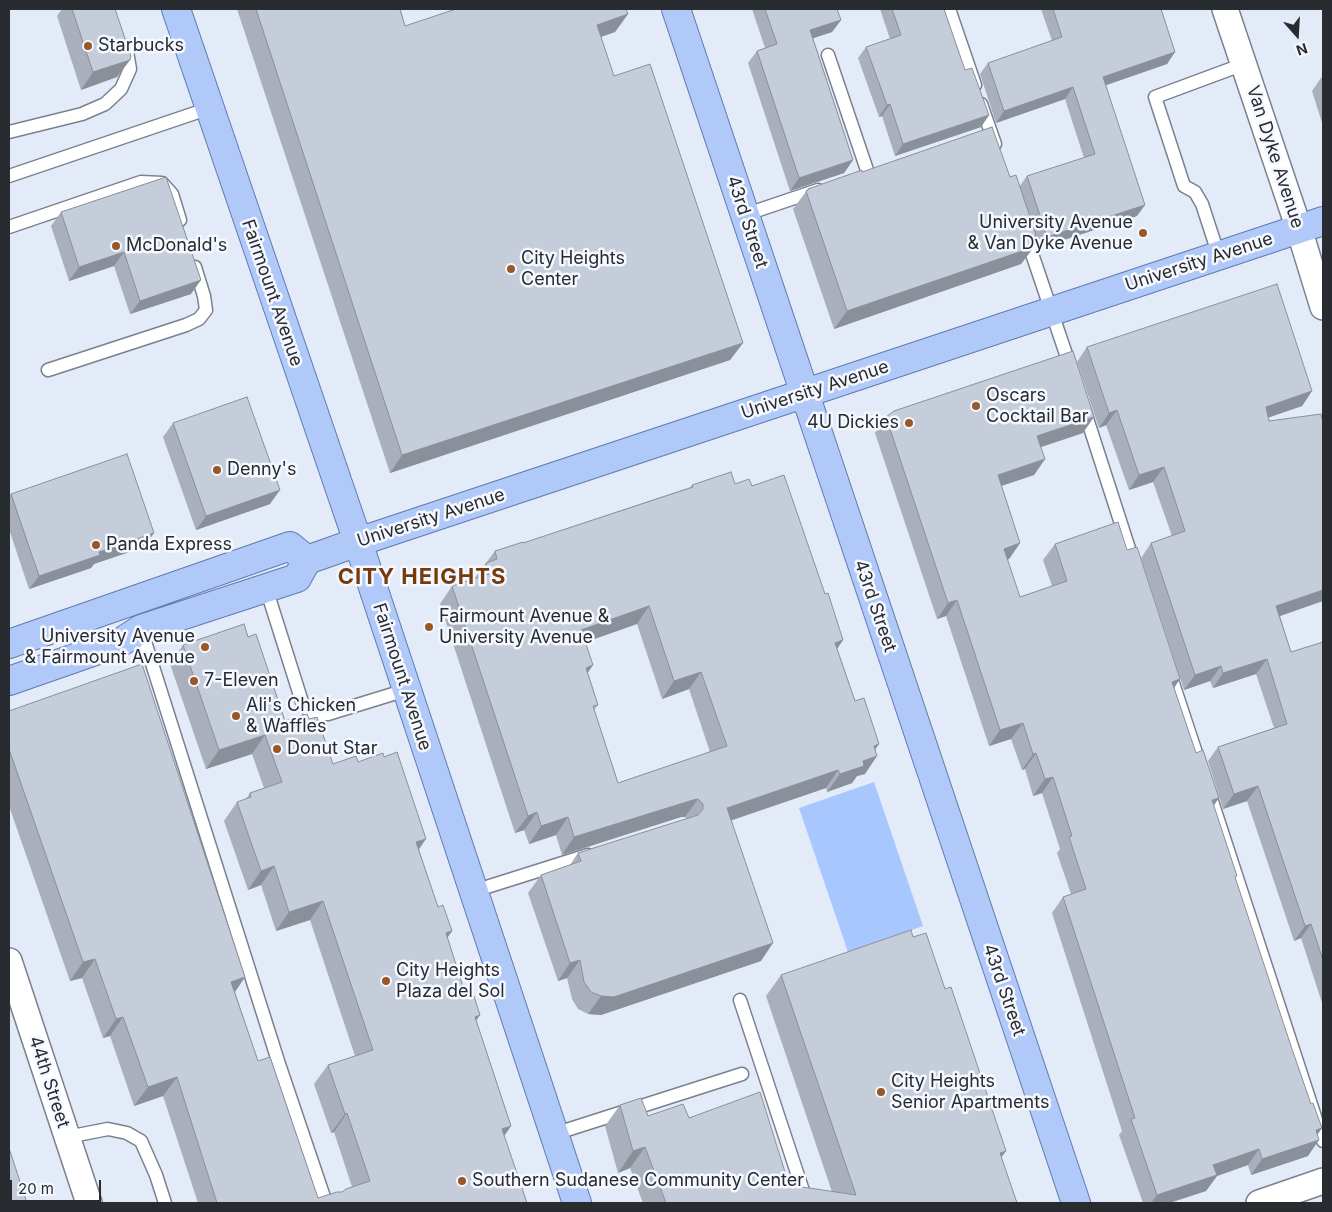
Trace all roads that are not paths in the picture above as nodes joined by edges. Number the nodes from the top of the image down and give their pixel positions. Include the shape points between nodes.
1 (176, 9) edge
2 (676, 9) edge
3 (949, 9) edge
4 (1225, 9) edge
5 (122, 32) edge
6 (828, 55) dead end
7 (1244, 64) junction
8 (210, 108) junction
9 (9, 132) edge
10 (1000, 159) edge
11 (868, 173) edge
12 (9, 176) edge
13 (832, 186) edge
14 (744, 215) junction
15 (1022, 223) edge
16 (1311, 225) edge
17 (9, 227) edge
18 (184, 232) edge
19 (1218, 256) junction
20 (192, 259) edge
21 (1323, 307) edge
22 (1052, 311) junction
23 (48, 370) dead end
24 (1074, 378) edge
25 (804, 393) junction
26 (1080, 397) edge
27 (358, 542) junction
28 (307, 560) junction
29 (1138, 576) edge
30 (266, 588) junction
31 (141, 629) junction
32 (9, 644) edge
33 (1166, 661) edge
34 (9, 681) edge
35 (406, 690) junction
36 (600, 852) edge
37 (474, 891) junction
38 (9, 961) edge
39 (740, 1000) dead end
40 (742, 1074) dead end
41 (554, 1134) junction
42 (67, 1137) junction
43 (1323, 1141) edge
44 (1323, 1182) edge
45 (89, 1203) edge
46 (166, 1203) edge
47 (326, 1203) edge
48 (577, 1203) edge
49 (807, 1203) edge
50 (1076, 1203) edge
51 (1258, 1203) edge

1 - 8 main road, Fairmount Avenue
2 - 14 main road, 43rd Street
3 - 10 lane via 986,134
4 - 7 street, Van Dyke Avenue
5 - 9 lane via 130,69 121,89 105,104 82,114
6 - 11 lane
7 - 16 street, Van Dyke Avenue
7 - 19 lane via 1155,98 1184,186 1195,192 1202,204
8 - 12 lane
8 - 27 main road, Fairmount Avenue
13 - 14 lane
14 - 25 main road, 43rd Street
15 - 22 lane
16 - 19 main road, University Avenue
16 - 21 street, Van Dyke Avenue
17 - 18 lane via 141,182 162,183 172,194
19 - 22 main road, University Avenue
20 - 23 lane via 206,310 199,319
22 - 24 lane
22 - 25 main road, University Avenue
25 - 27 main road, University Avenue
25 - 50 main road, 43rd Street
26 - 29 lane
27 - 28 main road, University Avenue
27 - 35 main road, Fairmount Avenue
28 - 30 main road via 297,578
28 - 32 main road via 290,546
30 - 31 main road
30 - 35 lane via 303,705 313,714 328,714
31 - 34 main road via 121,642
31 - 47 lane
33 - 43 lane
35 - 37 main road, Fairmount Avenue
36 - 37 lane
37 - 41 main road, Fairmount Avenue
38 - 42 street, 44th Street
39 - 49 lane
40 - 41 lane
41 - 48 main road, Fairmount Avenue
42 - 45 street, 44th Street
42 - 46 lane via 108,1129 127,1133 141,1141
44 - 51 street

